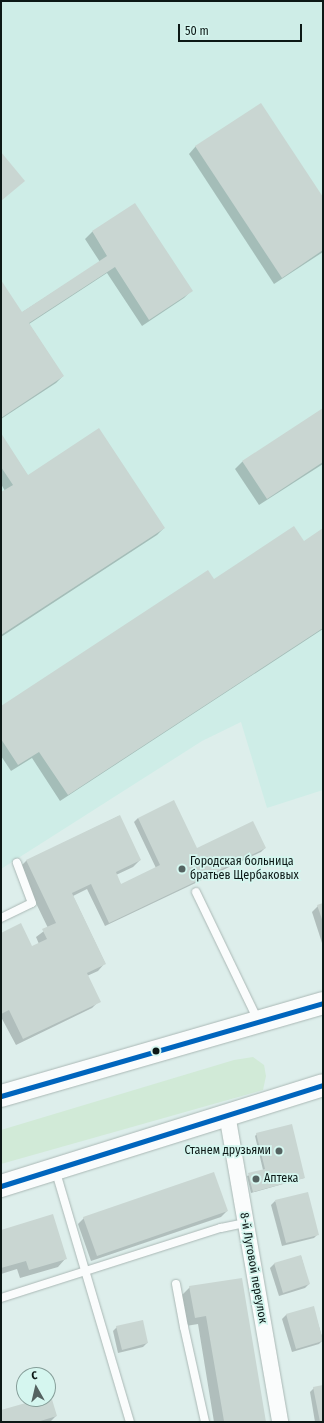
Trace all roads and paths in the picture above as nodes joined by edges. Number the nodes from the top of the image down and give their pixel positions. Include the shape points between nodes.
1 (17, 863) dead end
2 (196, 892) dead end
3 (1, 918) edge
4 (323, 1003) edge
5 (260, 1022) junction
6 (323, 1085) edge
7 (1, 1096) edge
8 (227, 1114) junction
9 (55, 1169) junction
10 (1, 1186) edge
11 (245, 1224) junction
12 (85, 1271) junction
13 (176, 1284) dead end
14 (1, 1298) edge
15 (130, 1422) edge
16 (205, 1422) edge
17 (280, 1422) edge

1 - 3 lane via 32,902
2 - 5 lane
4 - 5 main road
5 - 7 main road
6 - 8 main road
8 - 9 main road
8 - 11 street, 8-й Луговой переулок
9 - 10 main road
9 - 12 lane
11 - 12 lane via 221,1228
11 - 17 street, 8-й Луговой переулок
12 - 14 lane
12 - 15 lane
13 - 16 lane

